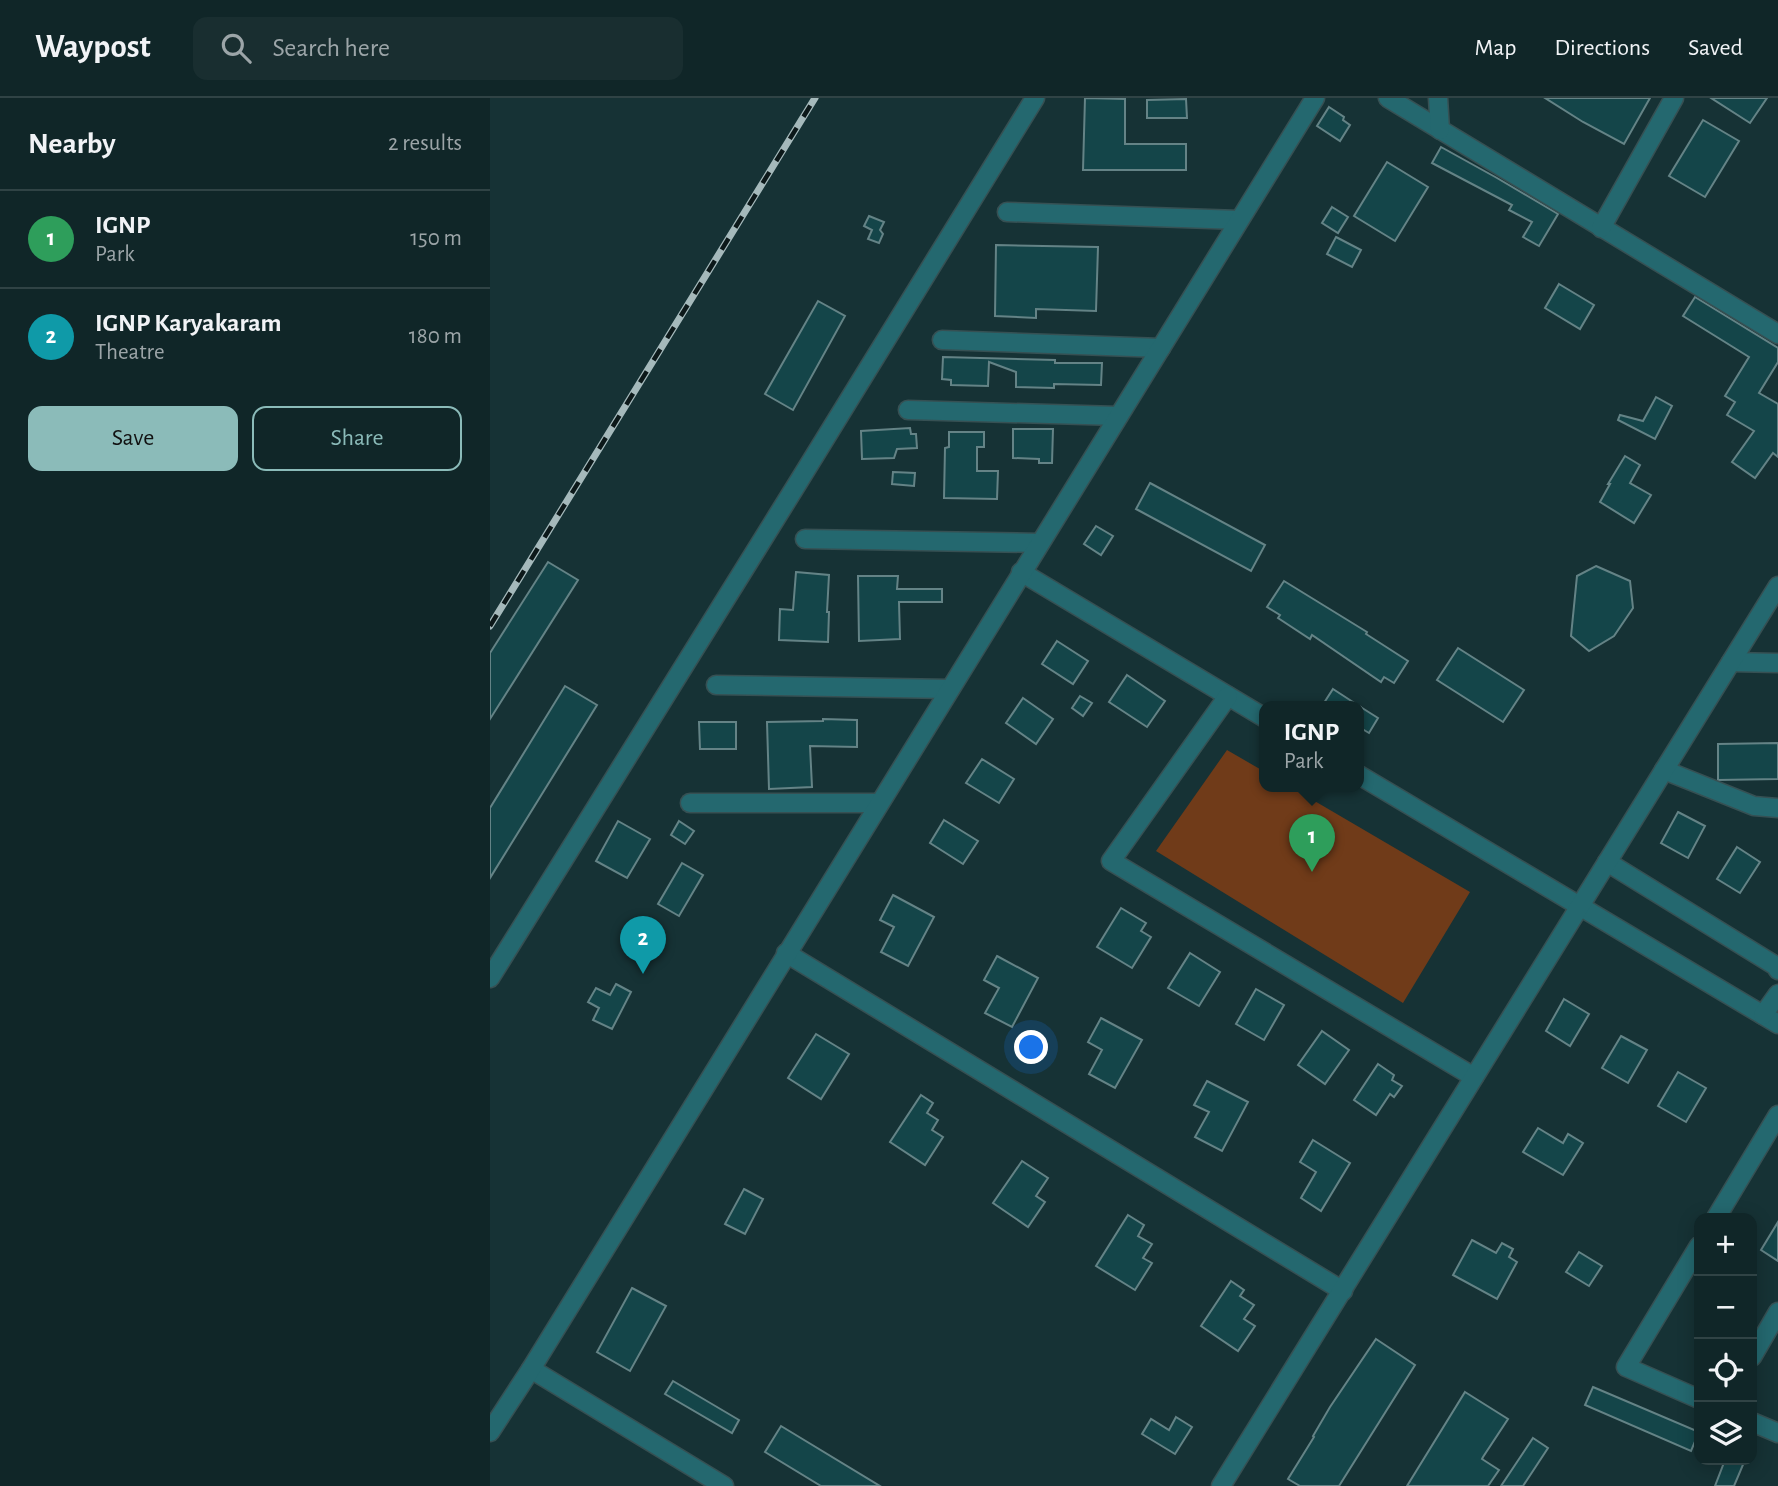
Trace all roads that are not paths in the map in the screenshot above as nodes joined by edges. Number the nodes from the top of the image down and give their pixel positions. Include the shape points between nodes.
1 (1035, 98) edge
2 (1315, 98) edge
3 (1388, 98) edge
4 (1438, 98) edge
5 (1674, 98) edge
6 (1440, 130) junction
7 (1007, 212) dead end
8 (1239, 220) junction
9 (1601, 228) junction
10 (1778, 334) edge
11 (942, 340) dead end
12 (1161, 348) junction
13 (908, 410) dead end
14 (1118, 416) junction
15 (805, 539) dead end
16 (1040, 543) junction
17 (1021, 572) junction
18 (1778, 586) edge
19 (1731, 662) junction
20 (1778, 663) edge
21 (716, 685) dead end
22 (950, 689) junction
23 (1228, 696) junction
24 (1259, 714) edge
25 (1664, 770) junction
26 (1364, 778) edge
27 (690, 803) dead end
28 (879, 803) junction
29 (1778, 808) edge
30 (1607, 862) junction
31 (1580, 906) junction
32 (786, 953) junction
33 (1778, 970) edge
34 (490, 978) edge
35 (1778, 993) edge
36 (1771, 1020) edge
37 (1474, 1077) junction
38 (1778, 1115) edge
39 (1719, 1213) edge
40 (1694, 1254) edge
41 (1343, 1291) junction
42 (1778, 1312) edge
43 (1757, 1348) edge
44 (531, 1369) junction
45 (1694, 1397) edge
46 (1757, 1424) edge
47 (490, 1432) edge
48 (1778, 1433) edge
49 (724, 1486) edge
50 (1221, 1486) edge

1 - 34 street
2 - 8 street
3 - 6 street
4 - 6 street
5 - 9 street
6 - 9 street
7 - 8 street
8 - 12 street
9 - 10 street
11 - 12 street
12 - 14 street
13 - 14 street
14 - 16 street
15 - 16 street
16 - 17 street
17 - 22 street
17 - 23 street
18 - 19 street
19 - 20 street
19 - 25 street
21 - 22 street
22 - 28 street
23 - 24 street
23 - 37 street via 1111,861
25 - 29 street via 1754,806
25 - 30 street
26 - 31 street
27 - 28 street
28 - 32 street
30 - 31 street
30 - 33 street
31 - 36 street
31 - 37 street
32 - 41 street
32 - 44 street
35 - 36 street
37 - 41 street
38 - 39 street
40 - 45 street via 1626,1367
41 - 50 street
42 - 43 street
44 - 47 street
44 - 49 street
46 - 48 street

